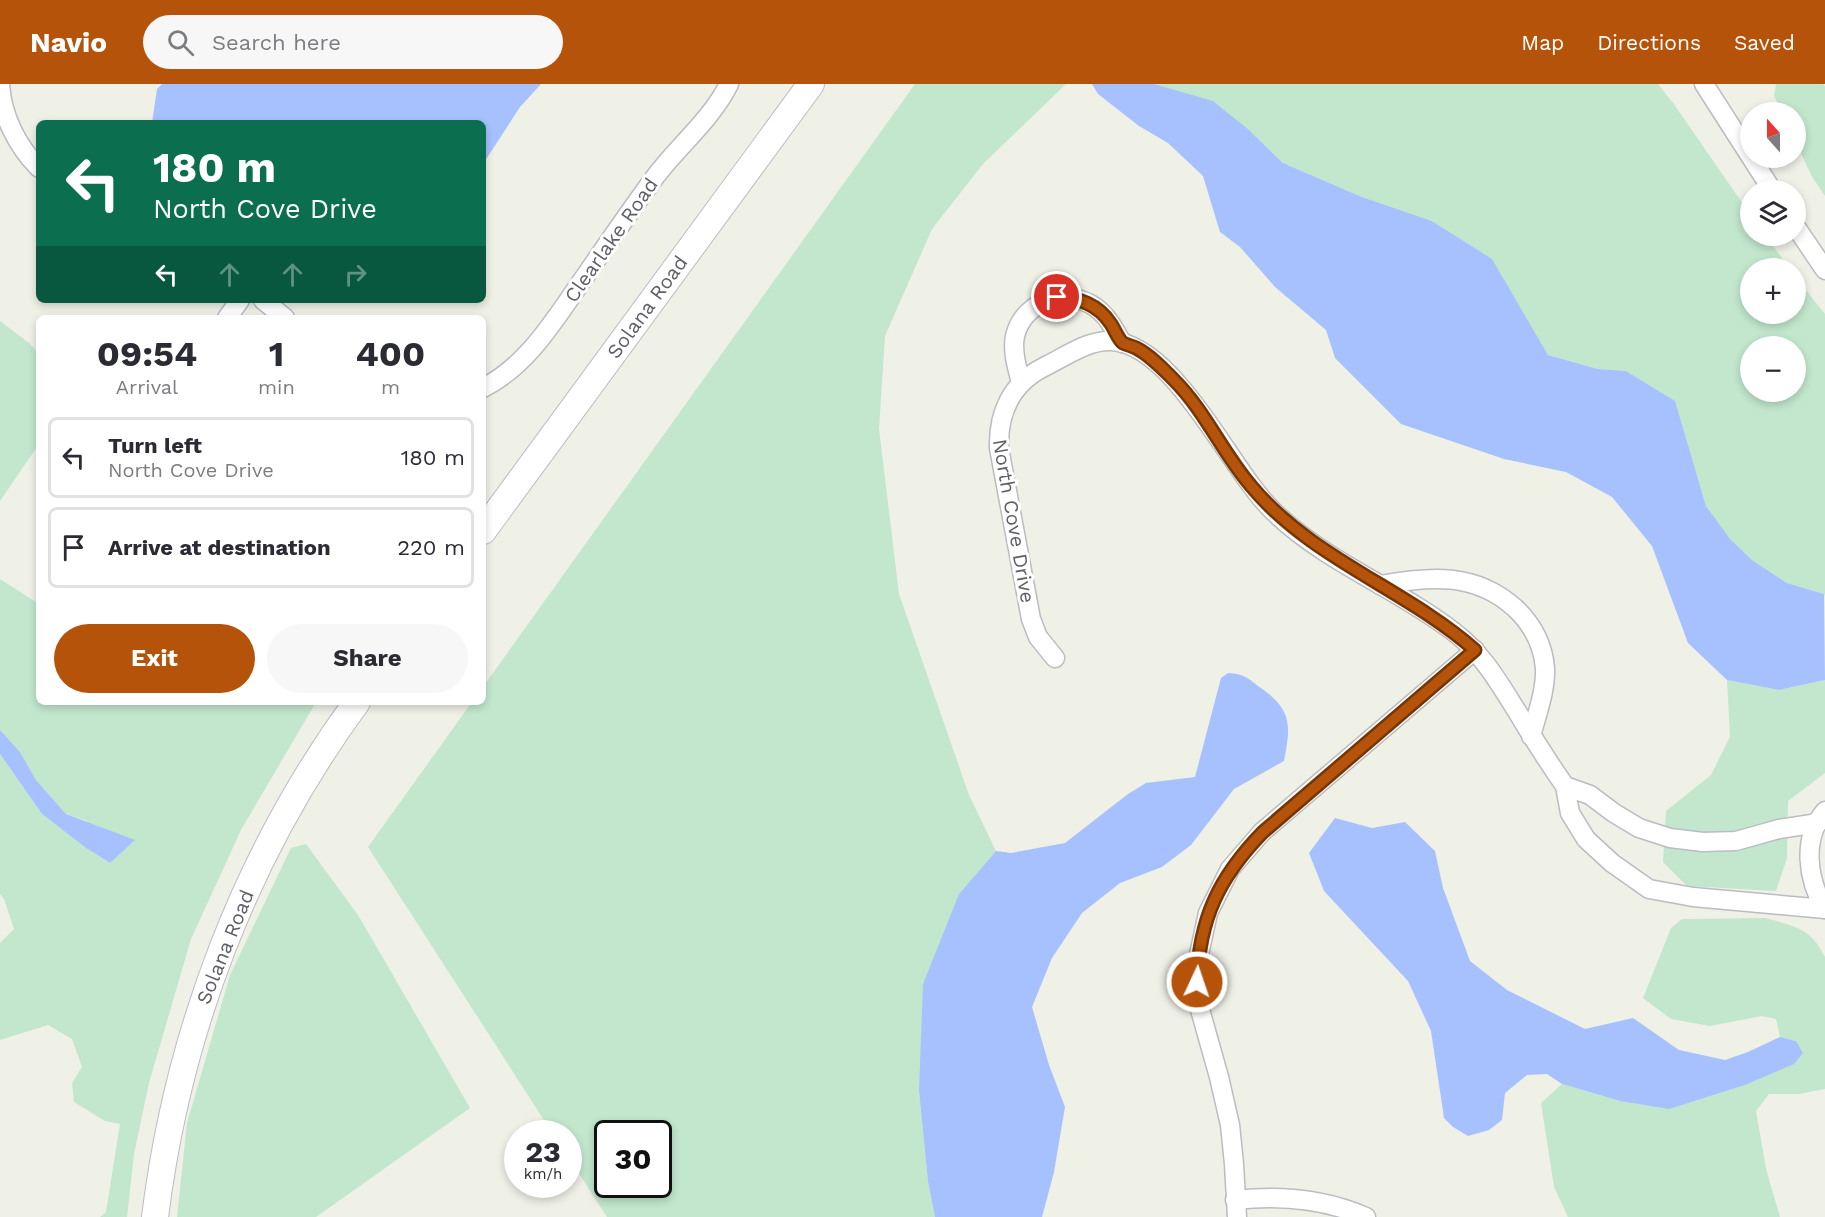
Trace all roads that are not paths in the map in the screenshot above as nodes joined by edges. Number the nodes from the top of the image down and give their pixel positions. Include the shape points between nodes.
1 (0, 84) edge
2 (729, 84) edge
3 (811, 84) edge
4 (1704, 84) edge
5 (36, 165) edge
6 (1766, 180) edge
7 (1806, 242) edge
8 (1825, 270) edge
9 (267, 303) edge
10 (281, 315) edge
11 (1122, 343) junction
12 (1021, 382) junction
13 (486, 385) edge
14 (486, 527) edge
15 (1380, 585) junction
16 (1475, 650) junction
17 (1055, 658) dead end
18 (355, 705) edge
19 (1531, 736) junction
20 (1564, 786) junction
21 (1821, 817) edge
22 (1825, 909) edge
23 (1236, 1209) edge
24 (155, 1217) edge
25 (1366, 1217) edge

1 - 5 street via 11,128
2 - 13 street, Clearlake Road via 710,115 657,175 525,357
3 - 14 street, Solana Road
4 - 6 street
7 - 8 street
9 - 10 street
11 - 12 street, North Cove Drive via 1088,345
11 - 12 street via 1100,310 1087,302 1057,297 1042,302 1029,310 1014,339
11 - 15 street, North Cove Drive via 1148,356 1175,381 1273,511 1299,534
12 - 17 street, North Cove Drive via 1001,415 999,448 1031,619 1038,637
15 - 16 street, North Cove Drive via 1448,627
15 - 19 street via 1428,579 1473,583 1507,601 1524,616 1538,639 1545,668
16 - 19 street, North Cove Drive
16 - 23 street via 1263,832 1230,870 1211,906 1201,936 1197,982 1199,1006 1230,1125
18 - 24 street, Solana Road via 278,828 224,943 184,1063 160,1172
19 - 20 street, North Cove Drive
20 - 21 street via 1590,795 1639,828 1670,838 1703,842 1736,841
20 - 22 street, North Cove Drive via 1570,813 1586,839 1649,889
21 - 22 street via 1810,844 1810,867
23 - 25 street via 1263,1197 1290,1198 1328,1204

